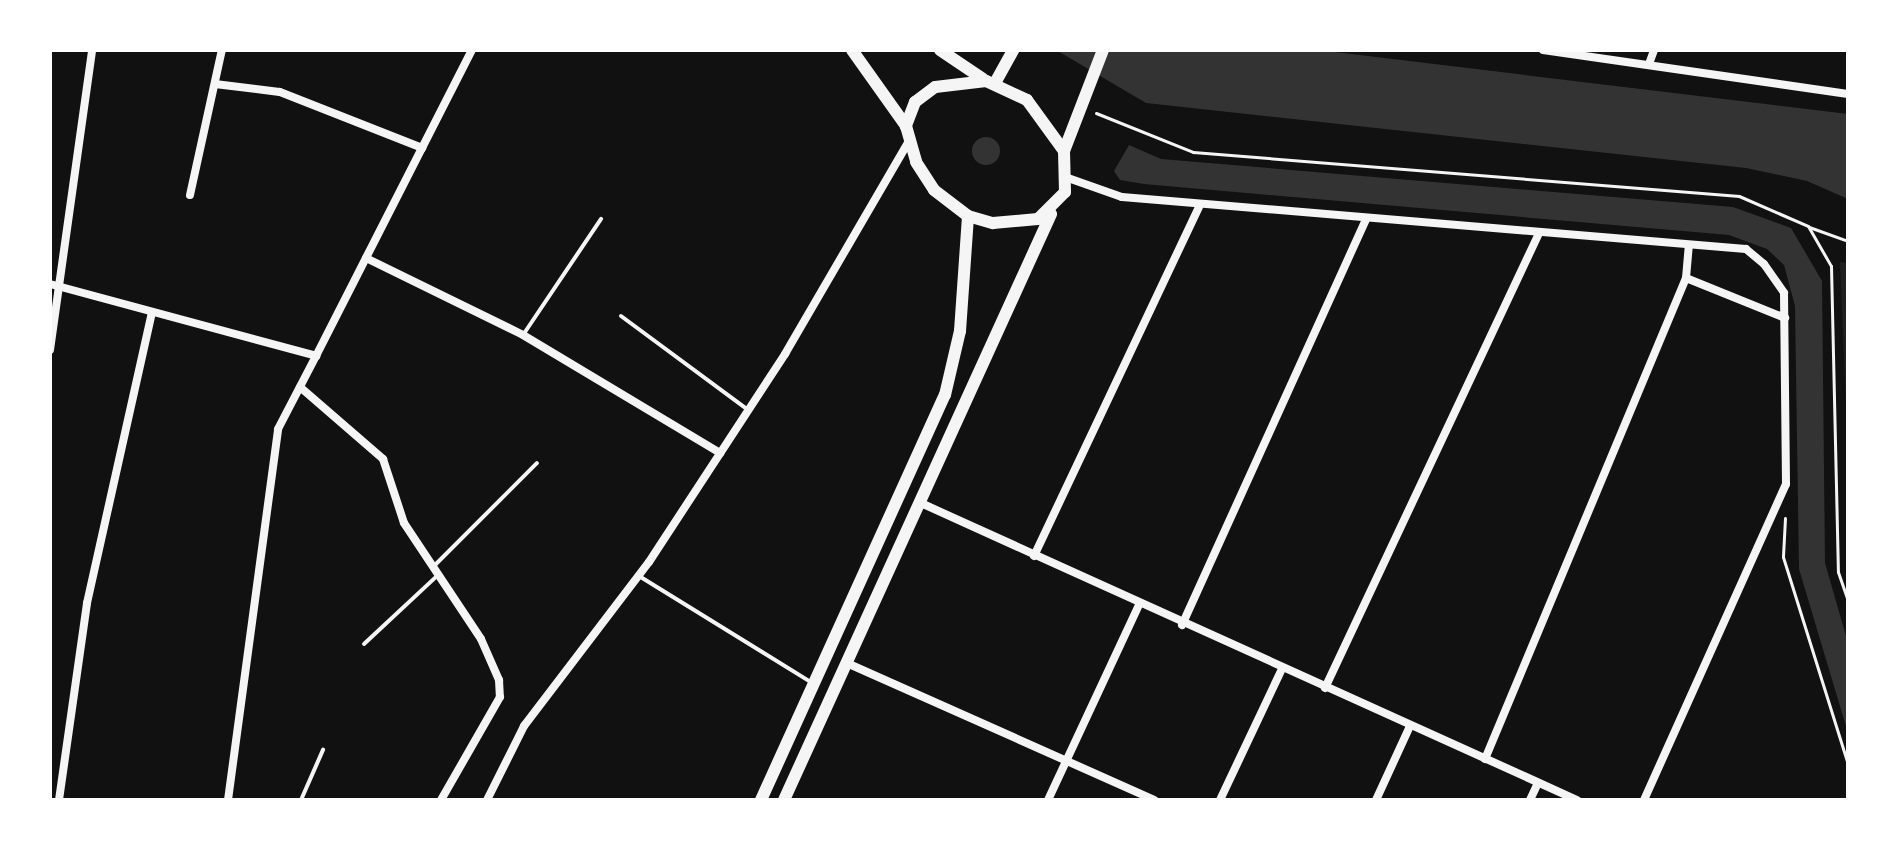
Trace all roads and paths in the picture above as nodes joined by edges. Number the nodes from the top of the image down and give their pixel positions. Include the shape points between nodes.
1 (92, 50) edge
2 (222, 50) edge
3 (472, 50) edge
4 (852, 50) edge
5 (940, 50) edge
6 (1013, 50) edge
7 (1103, 50) edge
8 (1543, 50) edge
9 (1654, 50) edge
10 (1649, 64) junction
11 (990, 82) junction
12 (215, 84) junction
13 (1848, 94) edge
14 (1081, 108) junction
15 (906, 126) junction
16 (908, 143) junction
17 (422, 148) junction
18 (1064, 151) junction
19 (1068, 178) junction
20 (190, 195) dead end
21 (1200, 205) junction
22 (1051, 214) junction
23 (968, 216) junction
24 (601, 219) dead end
25 (1366, 220) junction
26 (1809, 227) junction
27 (1538, 236) junction
28 (1848, 241) edge
29 (1689, 246) junction
30 (366, 258) junction
31 (1686, 278) junction
32 (50, 284) edge
33 (59, 289) junction
34 (152, 313) junction
35 (621, 316) dead end
36 (1785, 318) junction
37 (523, 335) junction
38 (50, 350) edge
39 (316, 356) junction
40 (300, 387) junction
41 (748, 410) junction
42 (720, 453) junction
43 (537, 463) dead end
44 (923, 504) junction
45 (1785, 513) dead end
46 (1034, 556) junction
47 (436, 571) junction
48 (639, 576) junction
49 (1848, 601) edge
50 (1139, 605) junction
51 (1182, 625) junction
52 (364, 644) dead end
53 (849, 664) junction
54 (1282, 669) junction
55 (814, 684) junction
56 (1325, 688) junction
57 (1410, 726) junction
58 (323, 750) dead end
59 (1485, 759) junction
60 (1066, 761) junction
61 (1848, 764) edge
62 (1538, 783) junction
63 (59, 800) edge
64 (228, 800) edge
65 (301, 800) edge
66 (441, 800) edge
67 (487, 800) edge
68 (761, 800) edge
69 (784, 800) edge
70 (1048, 800) edge
71 (1154, 800) edge
72 (1220, 800) edge
73 (1376, 800) edge
74 (1530, 800) edge
75 (1577, 800) edge
76 (1644, 800) edge

1 - 33 street
2 - 12 street
3 - 17 street
4 - 15 main road
5 - 11 main road
6 - 11 main road
7 - 14 main road
8 - 10 street
9 - 10 street
10 - 13 street
11 - 15 main road via 935,87 915,102
11 - 18 main road via 1042,114
12 - 17 street via 280,92
12 - 20 street
14 - 18 main road
14 - 26 path via 1193,152 1739,196
15 - 16 main road
16 - 23 main road via 934,190
16 - 41 street
17 - 30 street
18 - 19 main road
19 - 21 street via 1122,197
19 - 22 main road
21 - 25 street
21 - 46 street
22 - 23 main road via 1010,224
22 - 44 main road
23 - 55 main road via 960,331 945,395
24 - 37 lane
25 - 27 street
25 - 51 street
26 - 28 path
26 - 49 path via 1831,266 1837,542
27 - 29 street via 1559,232
27 - 56 street
29 - 31 street
29 - 36 street via 1746,249 1784,293
30 - 37 street
30 - 39 street
31 - 36 street
31 - 59 street
32 - 33 street
33 - 34 street
33 - 38 street
34 - 39 street
34 - 63 street via 87,603
35 - 41 lane
36 - 76 street via 1786,484
37 - 42 street
39 - 40 street
40 - 47 street via 383,459 404,523
40 - 64 street via 278,429
41 - 42 street
42 - 48 street
43 - 47 lane
44 - 46 street
44 - 53 main road
45 - 61 path via 1783,557
46 - 50 street
47 - 52 lane
47 - 66 street via 481,639 500,697
48 - 55 lane
48 - 67 street via 524,726
50 - 51 street
50 - 60 street
51 - 54 street
53 - 60 street
53 - 69 main road
54 - 56 street
54 - 72 street
55 - 68 main road
56 - 57 street
57 - 59 street
57 - 73 street
58 - 65 lane
59 - 62 street
60 - 70 street
60 - 71 street
62 - 74 street
62 - 75 street

